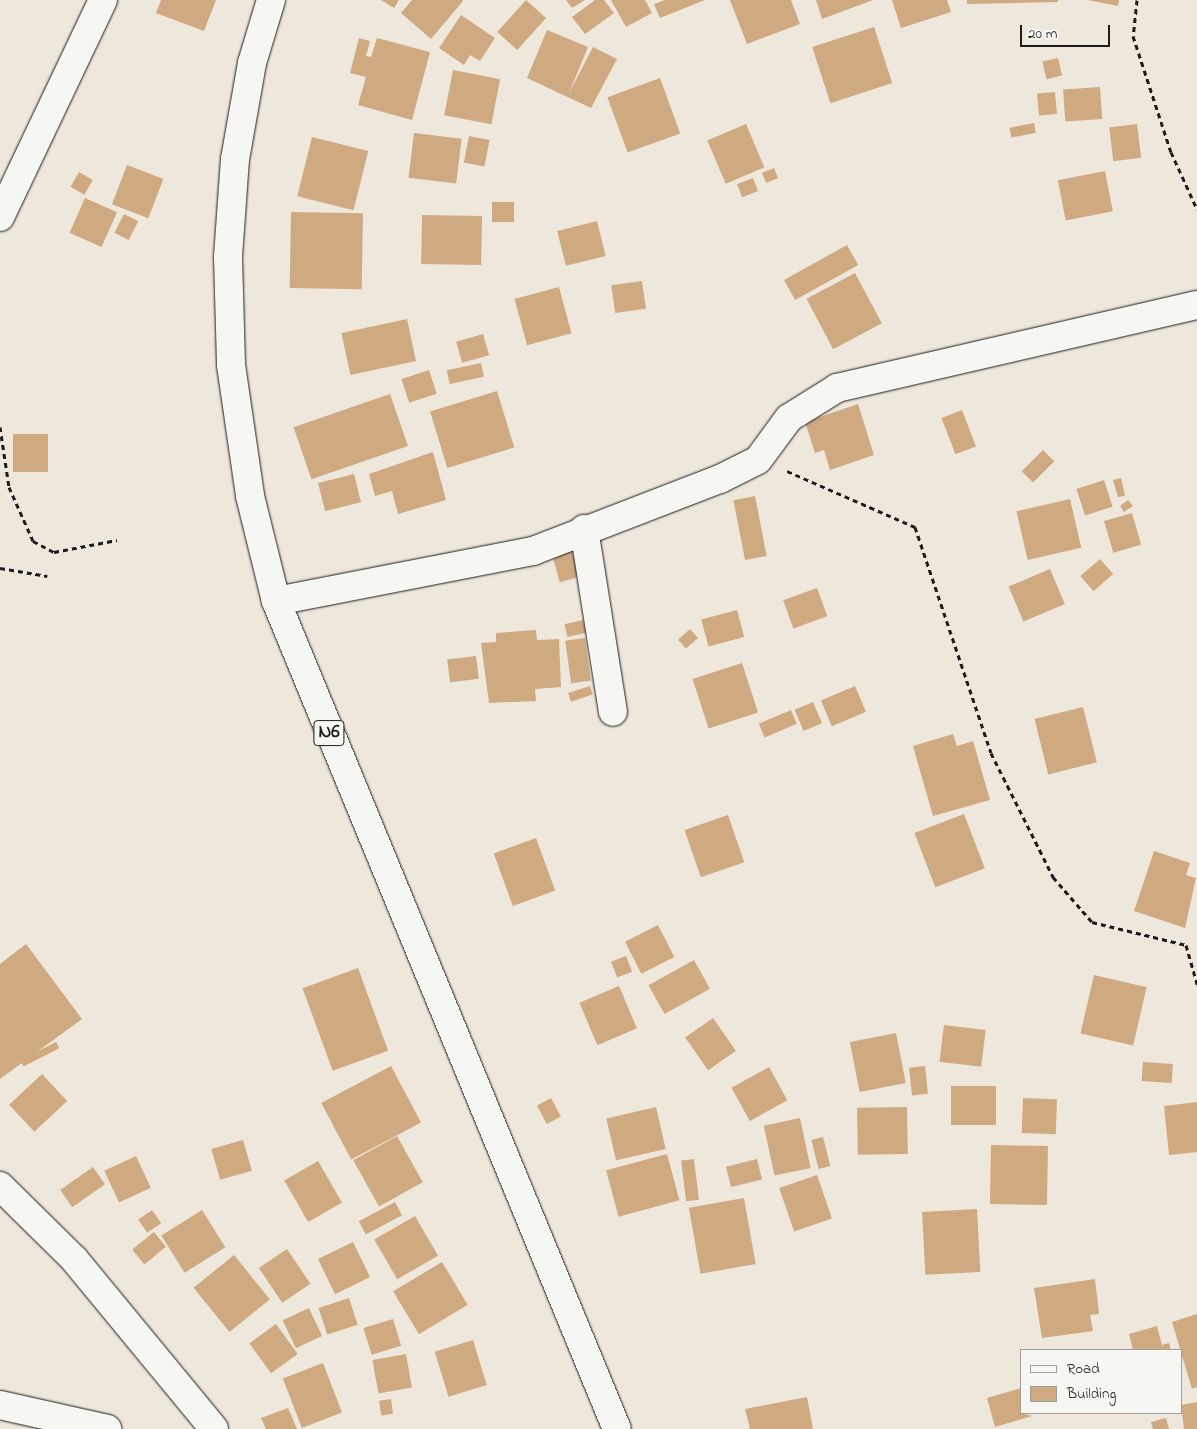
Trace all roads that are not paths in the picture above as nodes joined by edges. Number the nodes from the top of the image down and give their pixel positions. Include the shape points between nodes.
1 (103, 0) edge
2 (272, 0) edge
3 (0, 217) edge
4 (1197, 305) edge
5 (584, 529) junction
6 (276, 600) junction
7 (613, 712) dead end
8 (0, 1186) edge
9 (0, 1405) edge
10 (107, 1429) edge
11 (214, 1429) edge
12 (617, 1429) edge

1 - 3 main road
2 - 6 main road, N6 via 252,63 235,159 228,257 231,365 238,424
4 - 5 main road via 837,388 789,418 758,460 720,479
5 - 6 main road via 503,558
5 - 7 main road
6 - 12 main road, N6
8 - 11 main road via 74,1259
9 - 10 main road

